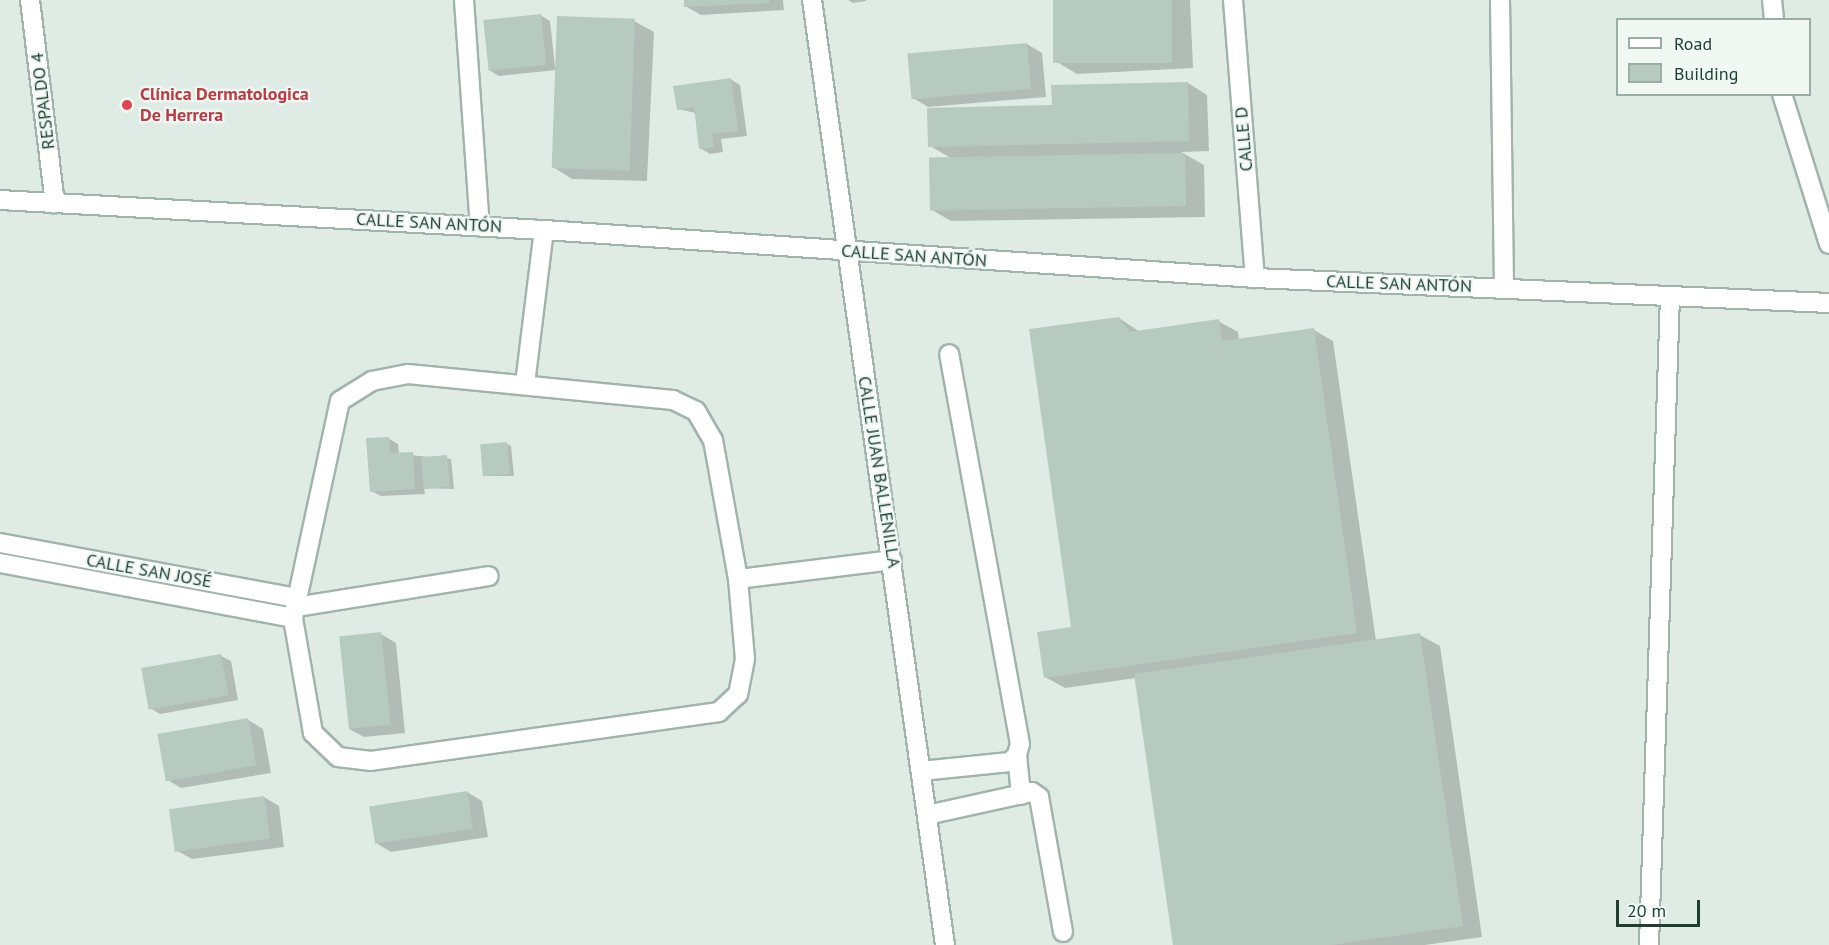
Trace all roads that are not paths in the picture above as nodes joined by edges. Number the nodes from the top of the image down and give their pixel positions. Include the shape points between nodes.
1 (30, 0) edge
2 (464, 0) edge
3 (812, 0) edge
4 (1233, 0) edge
5 (1500, 0) edge
6 (1772, 0) edge
7 (1774, 18) edge
8 (1783, 96) edge
9 (0, 200) edge
10 (55, 202) junction
11 (480, 226) junction
12 (544, 230) junction
13 (1829, 244) edge
14 (846, 252) junction
15 (1255, 278) junction
16 (1504, 289) junction
17 (1670, 296) junction
18 (1829, 303) edge
19 (949, 354) dead end
20 (525, 384) junction
21 (0, 543) edge
22 (892, 560) junction
23 (0, 563) edge
24 (489, 576) dead end
25 (738, 579) junction
26 (295, 608) junction
27 (1017, 755) junction
28 (921, 771) junction
29 (1021, 795) junction
30 (927, 814) junction
31 (1063, 932) dead end
32 (945, 945) edge
33 (1649, 945) edge

1 - 10 street, RESPALDO 4
2 - 11 street
3 - 14 street, CALLE JUAN BALLENILLA
4 - 15 street, CALLE D
5 - 16 street
6 - 7 street
8 - 13 street
9 - 10 street, CALLE SAN ANTÓN
10 - 11 street, CALLE SAN ANTÓN
11 - 12 street, CALLE SAN ANTÓN
12 - 14 street, CALLE SAN ANTÓN
12 - 20 street
14 - 15 street, CALLE SAN ANTÓN
14 - 22 street, CALLE JUAN BALLENILLA
15 - 16 street, CALLE SAN ANTÓN
16 - 17 street, CALLE SAN ANTÓN
17 - 18 street, CALLE SAN ANTÓN
17 - 33 street
19 - 27 street via 1019,736
20 - 25 street via 673,400 696,411 713,440
20 - 26 street via 408,374 372,381 340,401
21 - 26 street, CALLE SAN JOSÉ
22 - 25 street
22 - 28 street, CALLE JUAN BALLENILLA
23 - 26 street, CALLE SAN JOSÉ
24 - 26 street
25 - 26 street via 745,659 738,694 719,712 371,761 338,757 313,733
27 - 28 street via 1010,762
27 - 29 street
28 - 30 street, CALLE JUAN BALLENILLA
29 - 30 street
29 - 31 street via 1032,792 1039,797
30 - 32 street, CALLE JUAN BALLENILLA

